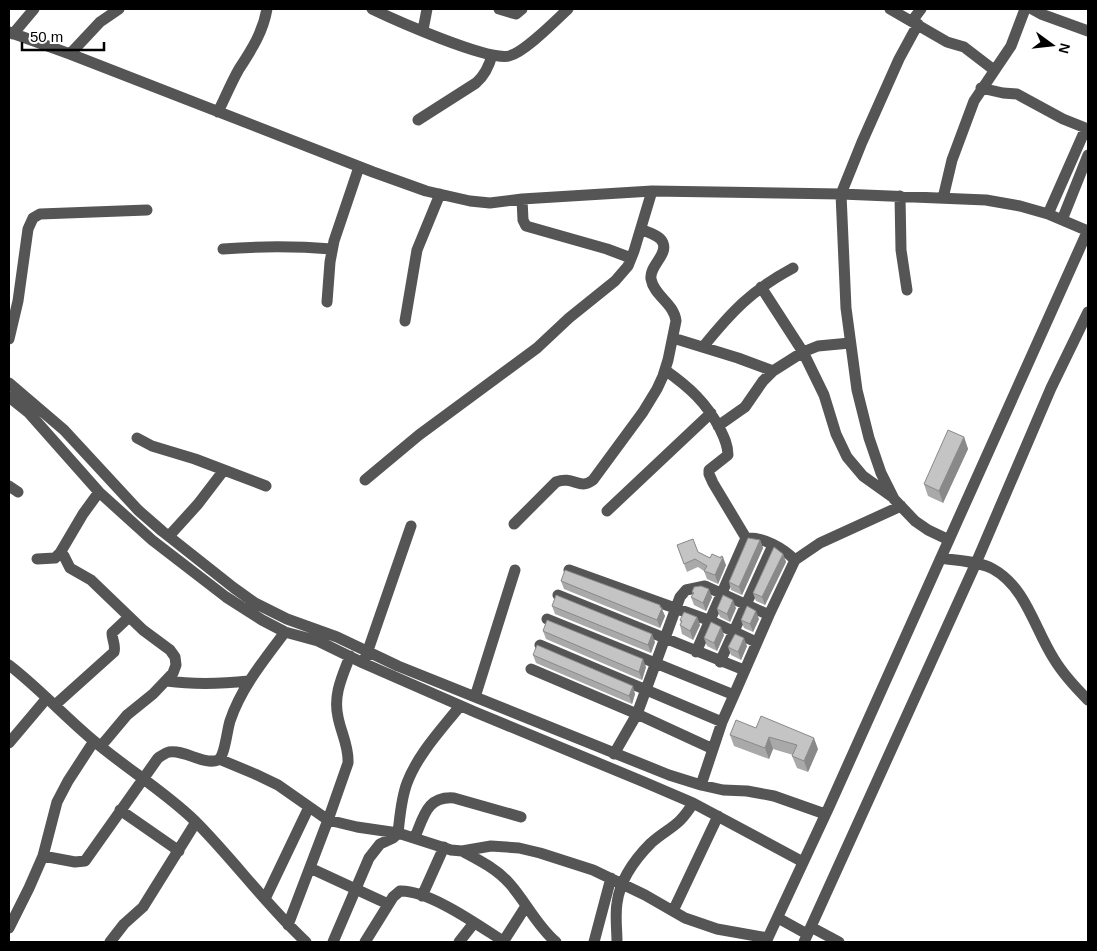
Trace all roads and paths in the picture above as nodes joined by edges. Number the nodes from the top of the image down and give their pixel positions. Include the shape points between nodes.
1 (34, 9) edge
2 (118, 9) edge
3 (267, 9) edge
4 (372, 9) edge
5 (427, 9) edge
6 (499, 9) edge
7 (522, 9) edge
8 (568, 9) edge
9 (890, 9) edge
10 (921, 9) edge
11 (1025, 9) edge
12 (1032, 9) edge
13 (915, 22) junction
14 (423, 30) junction
15 (1088, 31) edge
16 (11, 33) edge
17 (70, 54) junction
18 (492, 55) junction
19 (994, 70) junction
20 (981, 88) junction
21 (218, 112) junction
22 (418, 120) dead end
23 (1087, 128) edge
24 (1088, 155) edge
25 (359, 167) junction
26 (652, 190) junction
27 (440, 194) junction
28 (841, 194) junction
29 (900, 196) junction
30 (943, 198) junction
31 (522, 199) junction
32 (147, 210) dead end
33 (1048, 214) junction
34 (1062, 220) junction
35 (641, 230) junction
36 (1088, 230) edge
37 (223, 249) dead end
38 (332, 249) junction
39 (631, 258) junction
40 (793, 268) dead end
41 (761, 287) junction
42 (908, 290) dead end
43 (327, 302) dead end
44 (1088, 312) edge
45 (405, 321) dead end
46 (672, 338) junction
47 (9, 339) edge
48 (850, 343) junction
49 (703, 347) junction
50 (803, 352) junction
51 (665, 370) junction
52 (773, 371) junction
53 (9, 383) edge
54 (9, 397) edge
55 (712, 413) junction
56 (718, 426) junction
57 (137, 438) dead end
58 (224, 470) junction
59 (365, 480) dead end
60 (266, 486) dead end
61 (99, 492) junction
62 (897, 502) junction
63 (607, 511) dead end
64 (514, 524) dead end
65 (411, 526) dead end
66 (168, 536) junction
67 (746, 538) junction
68 (949, 540) junction
69 (773, 545) junction
70 (60, 553) junction
71 (941, 558) junction
72 (37, 559) dead end
73 (795, 560) junction
74 (976, 563) junction
75 (515, 570) dead end
76 (569, 570) edge
77 (723, 593) junction
78 (558, 595) edge
79 (745, 604) junction
80 (676, 609) junction
81 (769, 615) junction
82 (129, 617) junction
83 (546, 619) edge
84 (711, 621) junction
85 (285, 632) junction
86 (733, 632) junction
87 (664, 638) junction
88 (756, 642) junction
89 (540, 646) edge
90 (696, 652) junction
91 (350, 656) junction
92 (365, 657) junction
93 (720, 662) junction
94 (655, 663) junction
95 (9, 665) edge
96 (531, 669) dead end
97 (744, 670) junction
98 (167, 681) junction
99 (249, 681) junction
100 (646, 690) junction
101 (734, 695) junction
102 (475, 697) junction
103 (1088, 700) edge
104 (52, 701) junction
105 (460, 706) junction
106 (637, 714) junction
107 (722, 722) junction
108 (9, 743) edge
109 (98, 744) junction
110 (713, 749) junction
111 (614, 754) junction
112 (219, 759) junction
113 (143, 777) junction
114 (701, 785) junction
115 (693, 803) junction
116 (309, 806) junction
117 (120, 810) junction
118 (825, 814) junction
119 (718, 816) junction
120 (521, 817) dead end
121 (328, 820) junction
122 (196, 822) junction
123 (398, 833) junction
124 (414, 837) junction
125 (444, 847) junction
126 (462, 850) junction
127 (179, 851) junction
128 (43, 856) junction
129 (803, 862) junction
130 (310, 868) junction
131 (617, 881) junction
132 (355, 890) junction
133 (422, 896) junction
134 (265, 899) junction
135 (388, 904) junction
136 (526, 906) junction
137 (673, 911) junction
138 (778, 918) junction
139 (474, 923) junction
140 (288, 925) junction
141 (9, 928) edge
142 (807, 935) edge
143 (767, 940) edge
144 (110, 942) edge
145 (306, 942) edge
146 (333, 942) edge
147 (365, 942) edge
148 (459, 942) edge
149 (503, 942) edge
150 (554, 942) edge
151 (594, 942) edge
152 (617, 942) edge
153 (839, 942) edge

1 - 16 street
2 - 17 street via 100,22
3 - 21 street via 260,36
4 - 14 street
5 - 14 street
6 - 7 street via 516,14
8 - 18 street via 520,51 508,56
9 - 13 street
10 - 13 street
11 - 19 street via 1011,46
12 - 15 street
13 - 19 street via 947,42 970,50
13 - 28 street
14 - 18 street
16 - 17 street
17 - 21 street
18 - 22 street via 480,80
19 - 20 street
20 - 23 street via 1017,94
20 - 30 street via 952,160
21 - 25 street
23 - 33 street
24 - 34 street
25 - 27 street
25 - 38 street
26 - 28 street
26 - 31 street
26 - 35 street
27 - 31 street via 490,203
27 - 45 street via 416,250
28 - 29 street
28 - 48 street
29 - 30 street
29 - 42 street via 901,250
30 - 33 street via 986,200
31 - 39 street via 526,226
32 - 47 street via 40,214 33,218 28,229
33 - 34 street
34 - 36 street
35 - 39 street
35 - 46 street via 663,242 664,248 651,274 651,281 675,313
36 - 68 street
37 - 38 street via 295,246
38 - 43 street
39 - 59 street via 615,281 537,348 426,429
40 - 41 street
41 - 49 street via 725,320
41 - 50 street
44 - 74 street via 1051,388
46 - 49 street
46 - 51 street
48 - 50 street via 818,346
48 - 62 street via 869,438 880,473
49 - 52 street
50 - 52 street
50 - 62 street via 824,395 847,457 863,476
51 - 55 street
51 - 64 street via 643,412 593,480 583,485 570,479 556,482
52 - 56 street via 762,381 745,407
53 - 66 street via 64,430 138,510
54 - 61 street via 29,413
55 - 56 street
55 - 63 street
56 - 67 street via 728,455 709,474
57 - 58 street
58 - 60 street
58 - 66 street
61 - 70 street
61 - 85 street via 152,540 226,597
62 - 68 street via 915,521
62 - 73 street
65 - 92 street
66 - 92 street via 256,602 287,619 319,630
67 - 69 street
67 - 77 street
68 - 71 street
69 - 73 street
69 - 79 street
70 - 72 street via 55,558
70 - 82 street via 70,568 92,580
71 - 74 street
71 - 118 street
73 - 81 street
74 - 103 street via 1005,577 1017,591 1055,661
74 - 142 street
75 - 102 street
76 - 80 street
77 - 79 street
77 - 80 street via 705,586 686,590
77 - 84 street
78 - 87 street
79 - 81 street
79 - 86 street
80 - 84 street
80 - 87 street
81 - 88 street
82 - 98 street via 175,657 173,674
82 - 104 street via 112,633 116,647 114,652
83 - 94 street
84 - 86 street
84 - 90 street
85 - 91 street via 318,641
85 - 99 street
86 - 88 street
86 - 93 street
87 - 90 street
87 - 94 street
88 - 97 street
89 - 100 street
90 - 93 street
91 - 92 street
91 - 121 street via 339,684 336,703 349,754 348,763
92 - 102 street via 398,666
92 - 105 street
93 - 97 street
94 - 100 street
94 - 101 street
95 - 104 street
96 - 106 street
97 - 101 street
98 - 99 street via 216,685
98 - 109 street
99 - 112 street via 231,719 224,754
100 - 106 street
100 - 107 street
101 - 107 street
102 - 111 street
104 - 108 street
104 - 109 street
105 - 115 street
105 - 123 street via 417,762 407,783
106 - 110 street
106 - 111 street
107 - 110 street
109 - 113 street
109 - 128 street via 68,781 57,802
110 - 114 street
111 - 114 street
112 - 113 street via 213,761 169,752 158,758
112 - 116 street via 278,785
113 - 117 street
113 - 122 street
114 - 118 street via 774,796
115 - 119 street
115 - 131 street via 686,816 652,843
116 - 121 street
116 - 134 street
117 - 127 street
117 - 128 street via 85,861 80,863
118 - 129 street
119 - 129 street
119 - 137 street
120 - 124 street via 454,798 443,798 428,808
121 - 123 street
121 - 130 street
122 - 127 street
122 - 134 street
123 - 124 street
123 - 132 street via 375,849
124 - 125 street
125 - 126 street
125 - 133 street
126 - 131 street via 491,846 518,848 572,863
126 - 136 street via 500,874
127 - 144 street via 143,907
128 - 141 street
129 - 138 street
130 - 132 street
130 - 140 street
131 - 137 street
131 - 151 street
131 - 152 street
132 - 135 street
132 - 146 street
133 - 135 street via 407,890 400,891
133 - 139 street
134 - 140 street
135 - 147 street
136 - 149 street
136 - 150 street
137 - 143 street via 716,929
138 - 142 street
138 - 143 street
139 - 148 street
139 - 149 street
140 - 145 street
142 - 153 street

